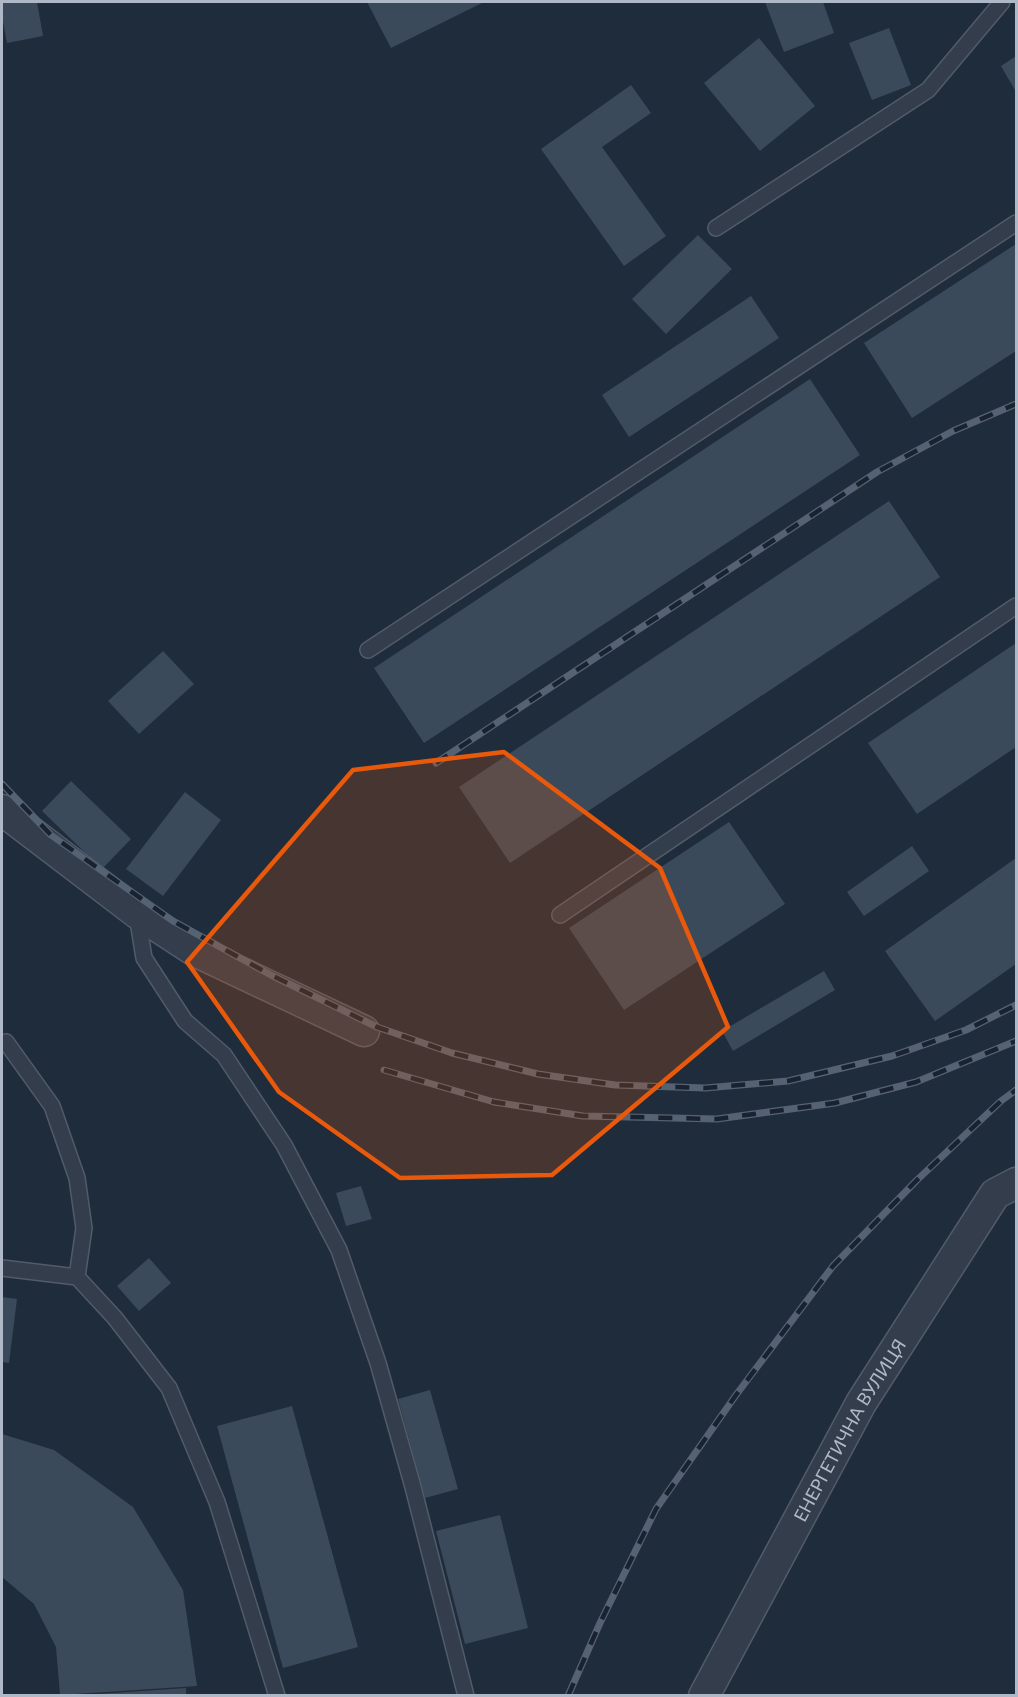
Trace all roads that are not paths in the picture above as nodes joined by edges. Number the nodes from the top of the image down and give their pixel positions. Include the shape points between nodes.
1 (1002, 2) edge
2 (1017, 224) edge
3 (716, 228) dead end
4 (1017, 606) edge
5 (368, 650) dead end
6 (2, 810) edge
7 (137, 913) junction
8 (560, 915) dead end
9 (364, 1030) dead end
10 (6, 1042) dead end
11 (1017, 1183) edge
12 (2, 1268) edge
13 (77, 1277) junction
14 (277, 1695) edge
15 (466, 1695) edge
16 (704, 1695) edge

1 - 3 lane via 928,90
2 - 5 lane
4 - 8 lane
6 - 7 street
7 - 9 street via 195,951
7 - 15 lane via 144,957 185,1020 224,1055 284,1145 339,1250 378,1363 410,1475
10 - 13 lane via 52,1106 77,1178 84,1228
11 - 16 street, ЕНЕРГЕТИЧНА ВУЛИЦЯ via 995,1194 861,1403
12 - 13 lane
13 - 14 lane via 115,1318 169,1388 217,1502

